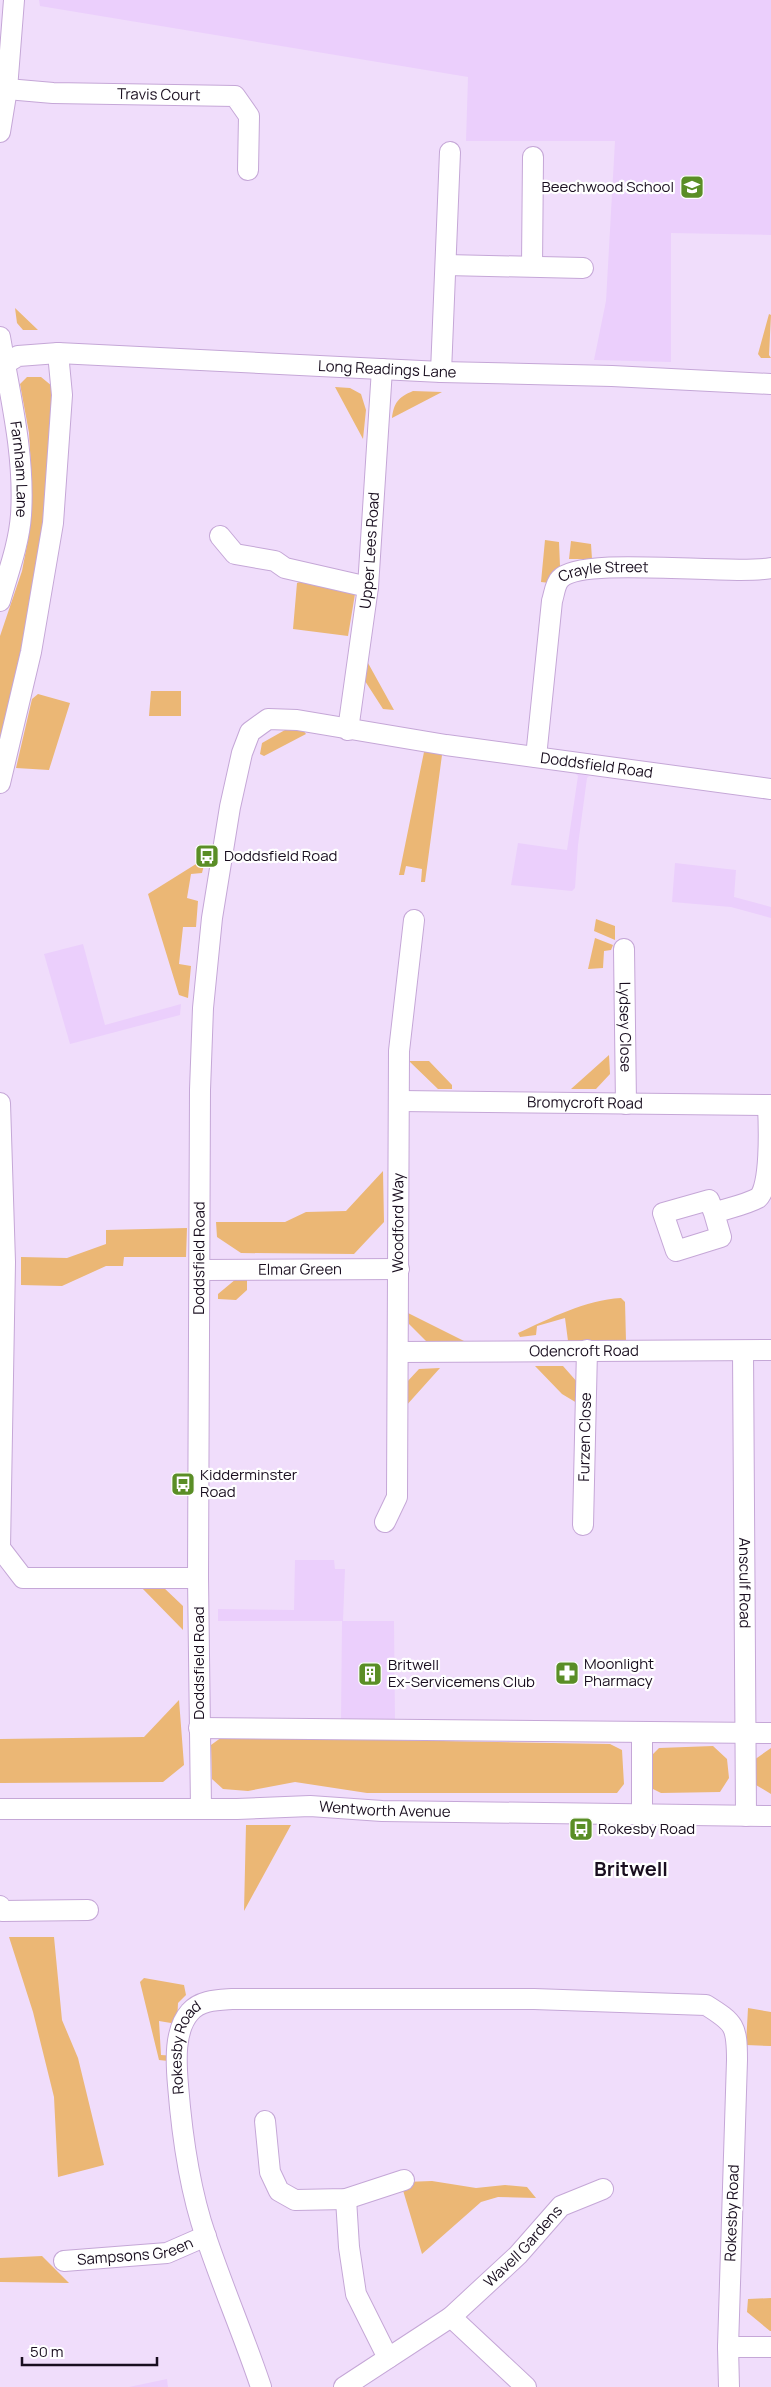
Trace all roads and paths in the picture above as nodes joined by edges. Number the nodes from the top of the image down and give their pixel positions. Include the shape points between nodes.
1 (14, 0) edge
2 (6, 89) junction
3 (0, 132) edge
4 (450, 152) dead end
5 (533, 156) dead end
6 (248, 170) dead end
7 (446, 264) junction
8 (532, 266) junction
9 (583, 268) dead end
10 (0, 336) edge
11 (58, 354) junction
12 (5, 364) junction
13 (382, 369) junction
14 (441, 372) junction
15 (771, 384) edge
16 (220, 536) dead end
17 (771, 568) edge
18 (368, 587) junction
19 (0, 601) edge
20 (348, 730) junction
21 (536, 757) junction
22 (0, 783) edge
23 (771, 788) edge
24 (414, 920) dead end
25 (624, 948) dead end
26 (400, 1101) junction
27 (0, 1104) edge
28 (626, 1104) junction
29 (770, 1106) edge
30 (714, 1213) dead end
31 (399, 1269) junction
32 (200, 1270) junction
33 (587, 1350) junction
34 (771, 1350) edge
35 (743, 1351) junction
36 (398, 1352) junction
37 (385, 1522) dead end
38 (583, 1525) dead end
39 (198, 1578) junction
40 (199, 1728) junction
41 (642, 1732) junction
42 (745, 1732) junction
43 (771, 1733) edge
44 (202, 1808) junction
45 (0, 1809) edge
46 (642, 1815) junction
47 (746, 1816) junction
48 (771, 1816) edge
49 (0, 1906) edge
50 (88, 1910) dead end
51 (265, 2121) dead end
52 (404, 2180) dead end
53 (603, 2189) dead end
54 (346, 2199) junction
55 (206, 2236) junction
56 (64, 2261) dead end
57 (451, 2317) junction
58 (728, 2347) junction
59 (771, 2347) edge
60 (388, 2358) junction
61 (261, 2387) edge
62 (344, 2387) edge
63 (526, 2387) edge
64 (729, 2387) edge

1 - 2 street
2 - 3 street
2 - 6 street, Travis Court via 53,93 235,96 249,116
4 - 7 street
5 - 8 street
7 - 8 street
7 - 14 street
8 - 9 street
10 - 12 street, Farnham Lane
11 - 12 street, Long Readings Lane via 18,356
11 - 13 street, Long Readings Lane
11 - 22 street via 62,395 53,523 31,652
12 - 19 street, Farnham Lane via 20,458 21,516
13 - 14 street, Long Readings Lane
13 - 18 street, Upper Lees Road
14 - 15 street, Long Readings Lane
16 - 18 street via 235,554 275,561 285,568
17 - 21 street, Crayle Street via 603,568 572,571 559,580 552,601
18 - 20 street, Upper Lees Road
20 - 21 street, Doddsfield Road
20 - 32 street, Doddsfield Road via 297,720 268,719 250,732 242,753 212,918 203,1008
21 - 23 street, Doddsfield Road
24 - 26 street, Woodford Way via 399,1051
25 - 28 street, Lydsey Close
26 - 28 street, Bromycroft Road
26 - 31 street, Woodford Way
27 - 39 street via 5,1262 0,1548 22,1578
28 - 29 street, Bromycroft Road
29 - 30 street via 767,1189 759,1198
31 - 32 street, Elmar Green
31 - 36 street, Woodford Way
32 - 39 street, Doddsfield Road
33 - 35 street, Odencroft Road
33 - 36 street, Odencroft Road
33 - 38 street, Furzen Close
34 - 35 street, Odencroft Road
35 - 42 street, Ansculf Road
36 - 37 street, Woodford Way via 397,1497
39 - 40 street, Doddsfield Road
40 - 41 street
40 - 44 street, Doddsfield Road
41 - 42 street
41 - 46 street
42 - 43 street
42 - 47 street, Ansculf Road
44 - 45 street, Wentworth Avenue
44 - 46 street, Wentworth Avenue via 310,1806 382,1811
46 - 47 street, Wentworth Avenue
47 - 48 street, Wentworth Avenue
49 - 50 street via 2,1911
51 - 54 street via 270,2172 279,2191 295,2200
52 - 54 street
53 - 57 street, Wavell Gardens via 561,2206 518,2255
54 - 60 street via 356,2294
55 - 56 street, Sampsons Green via 167,2253
55 - 58 street, Rokesby Road via 181,2132 177,2070 180,2031 190,2011 206,2001 534,1999 706,2005 729,2019 745,2060
55 - 61 street, Rokesby Road
57 - 60 street, Wavell Gardens
57 - 63 street
58 - 59 street
58 - 64 street, Rokesby Road
60 - 62 street, Wavell Gardens

